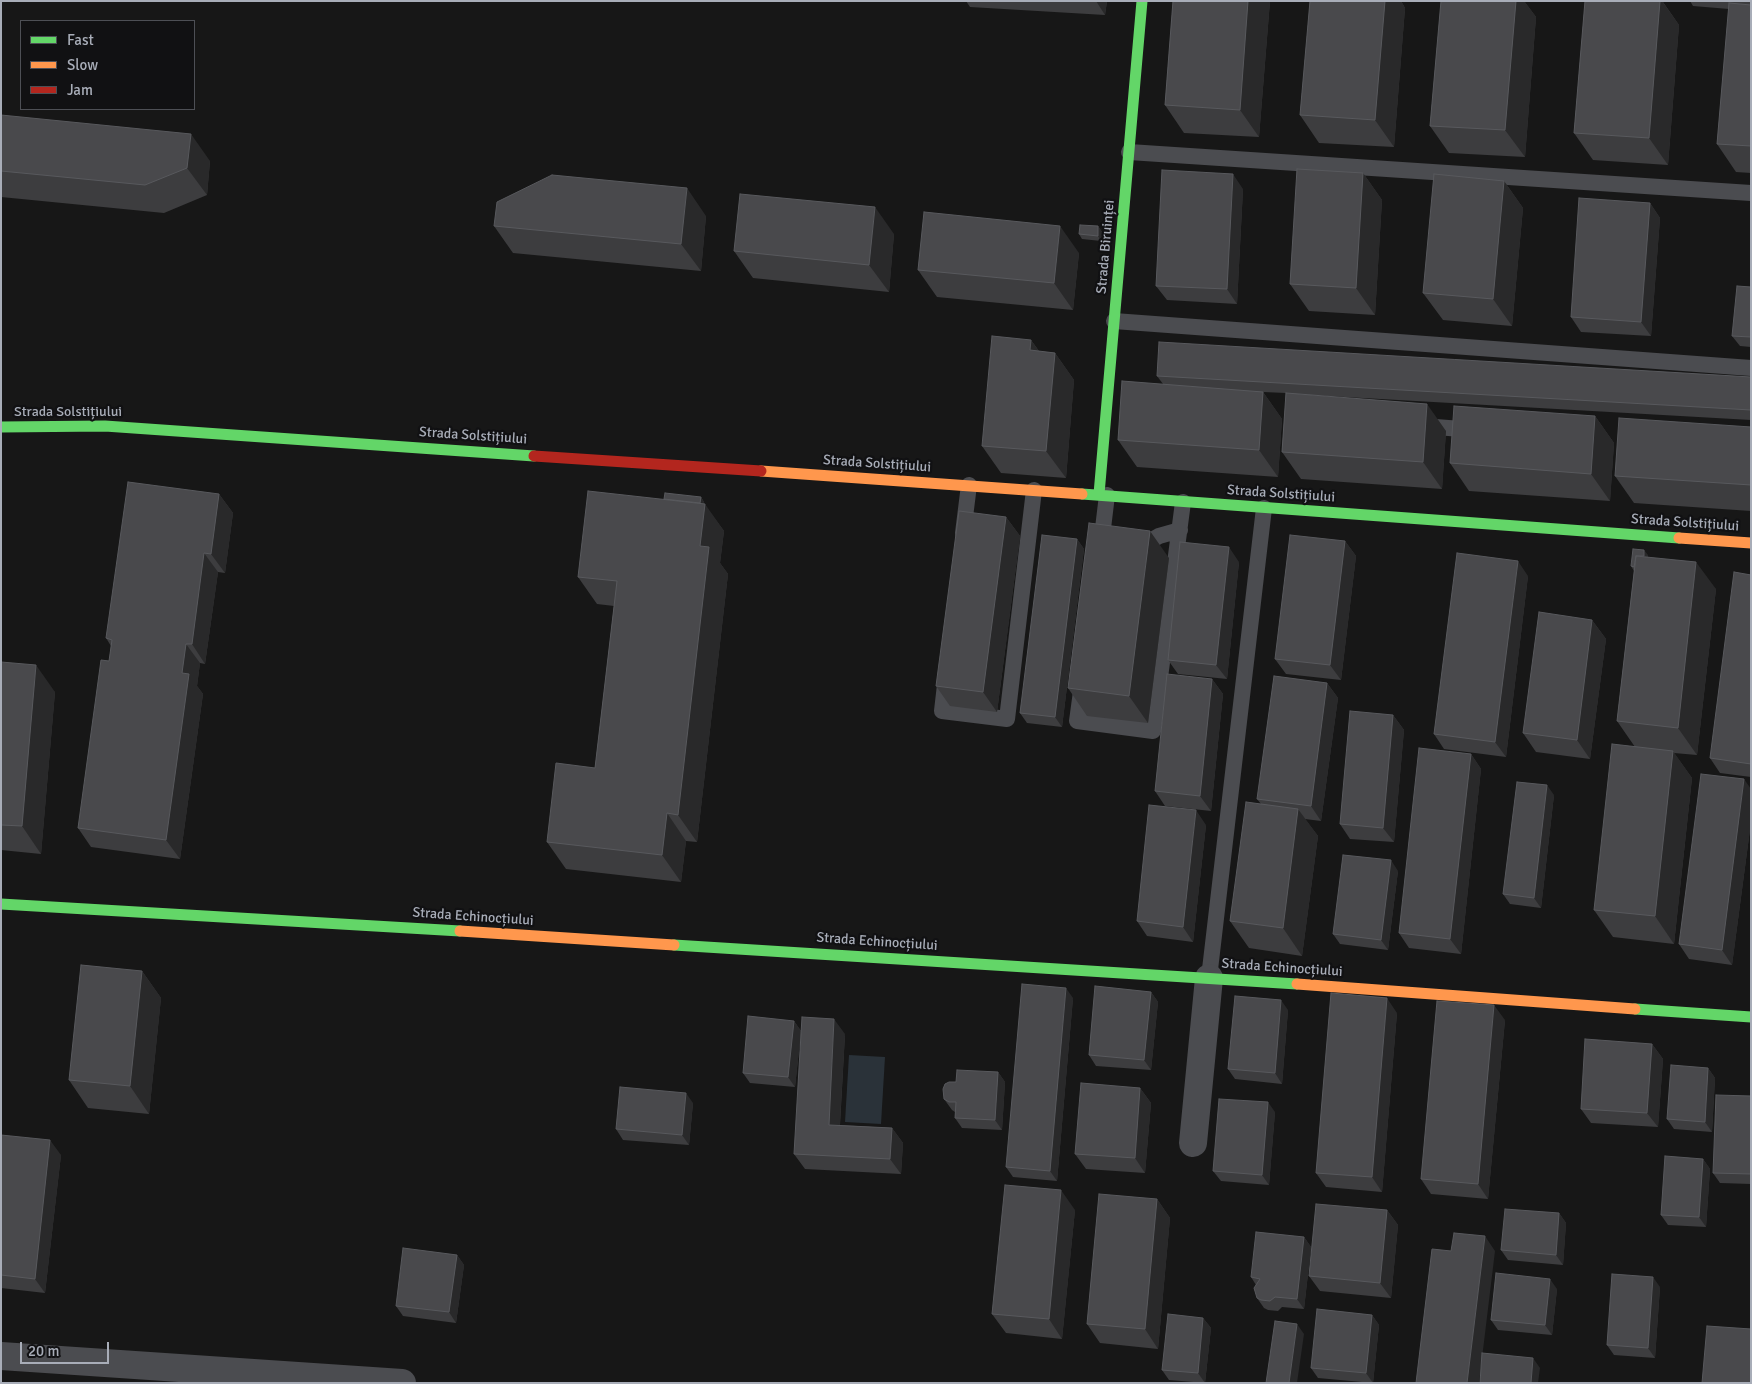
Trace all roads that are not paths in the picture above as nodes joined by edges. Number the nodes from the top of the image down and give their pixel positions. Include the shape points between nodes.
1 (1142, 1) edge
2 (1129, 152) junction
3 (1751, 193) edge
4 (1114, 321) junction
5 (1751, 368) edge
6 (1107, 403) junction
7 (1127, 404) edge
8 (1404, 425) edge
9 (1, 427) edge
10 (1493, 431) edge
11 (969, 485) junction
12 (1034, 490) junction
13 (1103, 495) junction
14 (1184, 502) junction
15 (1264, 508) junction
16 (1180, 530) junction
17 (1751, 543) edge
18 (962, 544) edge
19 (1142, 555) edge
20 (1099, 556) edge
21 (948, 662) edge
22 (1084, 672) edge
23 (1, 904) edge
24 (1209, 978) junction
25 (1751, 1018) edge
26 (1194, 1143) dead end
27 (1, 1356) edge
28 (402, 1383) edge

1 - 2 street, Strada Biruinței
2 - 3 lane
2 - 4 street, Strada Biruinței
4 - 5 lane
4 - 6 street, Strada Biruinței
6 - 7 lane
6 - 13 street, Strada Biruinței
8 - 10 lane
9 - 11 street, Strada Solstițiului via 105,426
11 - 12 street, Strada Solstițiului
11 - 18 lane
12 - 13 street, Strada Solstițiului
12 - 21 lane via 1007,719 942,711
13 - 14 street, Strada Solstițiului
13 - 20 lane
14 - 15 street, Strada Solstițiului
14 - 16 lane
15 - 17 street, Strada Solstițiului
15 - 24 lane
16 - 19 lane via 1145,544
16 - 22 lane via 1153,731 1077,721
23 - 24 street, Strada Echinocțiului
24 - 25 street, Strada Echinocțiului
24 - 26 street
27 - 28 street

